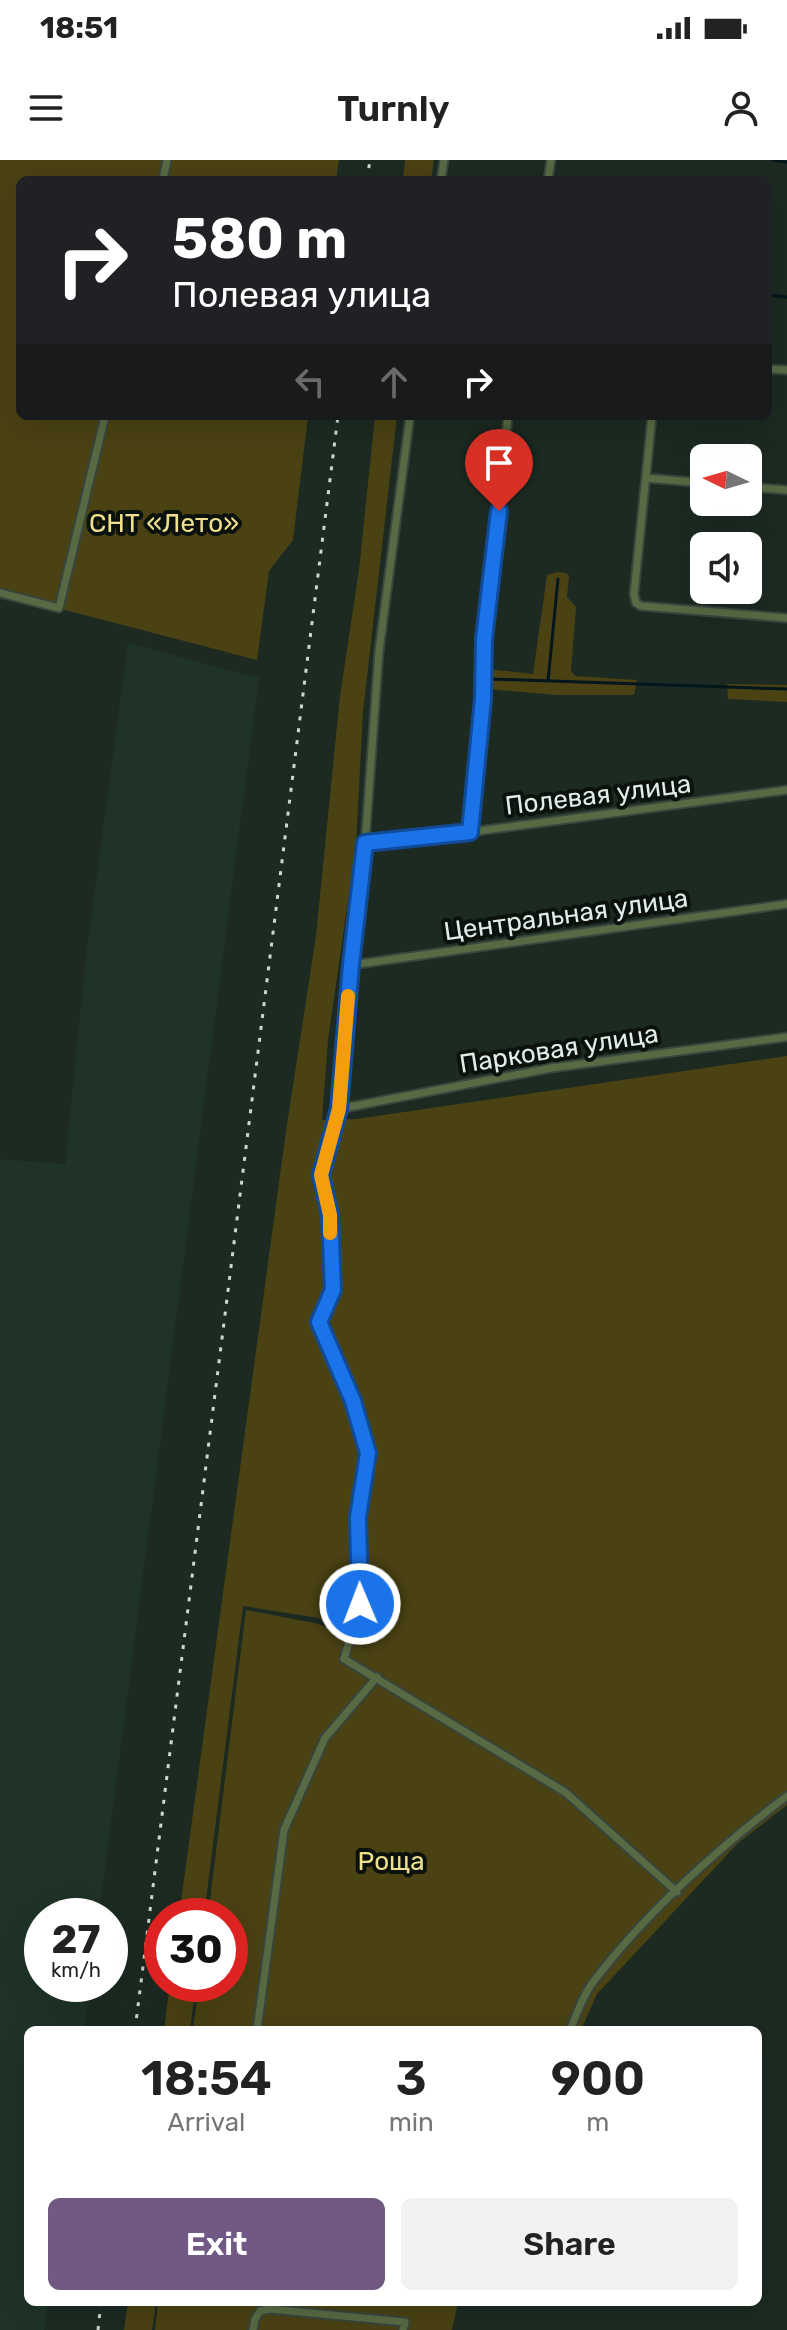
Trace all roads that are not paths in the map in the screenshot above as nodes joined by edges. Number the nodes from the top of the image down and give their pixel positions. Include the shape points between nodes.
1 (104, 420) edge
2 (409, 420) edge
3 (508, 420) edge
4 (652, 420) edge
5 (646, 478) junction
6 (690, 482) edge
7 (762, 488) edge
8 (787, 490) edge
9 (0, 593) edge
10 (787, 618) edge
11 (787, 790) edge
12 (470, 832) junction
13 (365, 843) junction
14 (787, 904) edge
15 (351, 965) junction
16 (787, 1037) edge
17 (339, 1109) junction
18 (377, 1677) junction
19 (787, 1796) edge
20 (677, 1892) junction
21 (258, 2026) edge
22 (572, 2026) edge
23 (253, 2330) edge
24 (403, 2330) edge

1 - 9 street via 59,608
2 - 13 street via 379,651
3 - 12 street
4 - 5 street
5 - 6 street
5 - 10 street via 636,603
7 - 8 street
11 - 12 street, Полевая улица
12 - 13 street, Полевая улица
13 - 15 street
14 - 15 street, Центральная улица
15 - 17 street
16 - 17 street, Парковая улица via 551,1068
17 - 18 street via 321,1175 330,1215 333,1290 319,1322 353,1401 368,1453 358,1517 360,1604 344,1659
18 - 20 street via 565,1792
18 - 21 street via 325,1738 284,1830
19 - 20 street via 731,1838
20 - 22 street via 590,1987
23 - 24 street via 260,2311 269,2309 405,2322

